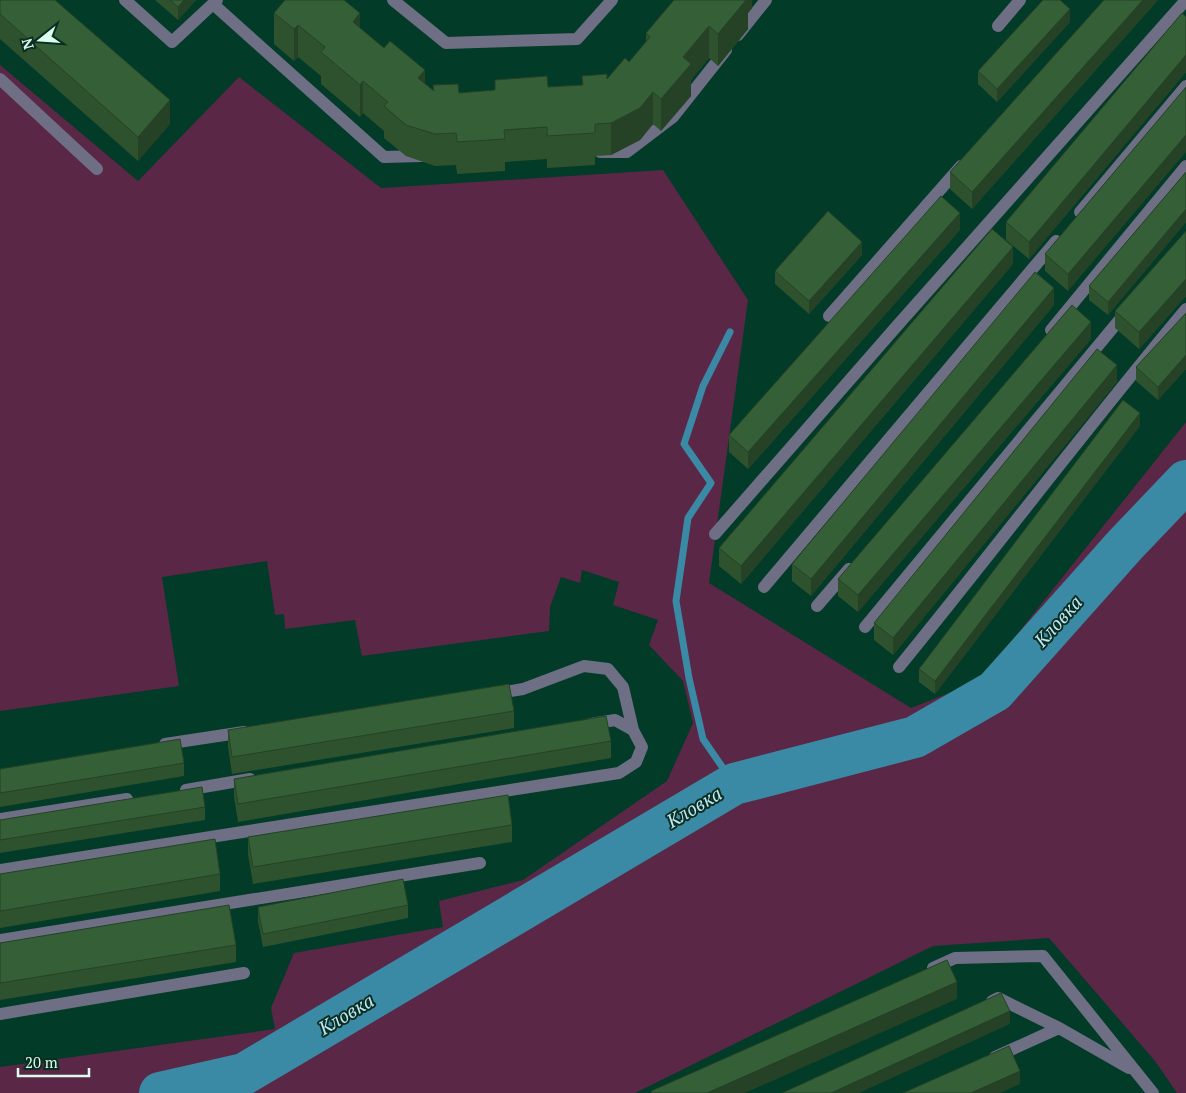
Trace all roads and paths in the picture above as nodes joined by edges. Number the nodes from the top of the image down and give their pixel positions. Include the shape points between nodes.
1 (125, 0) edge
2 (394, 0) edge
3 (612, 0) edge
4 (766, 0) edge
5 (1020, 0) edge
6 (1186, 0) edge
7 (215, 2) edge
8 (998, 26) dead end
9 (0, 80) edge
10 (1186, 86) edge
11 (588, 153) edge
12 (972, 153) edge
13 (433, 156) edge
14 (1186, 166) edge
15 (97, 168) dead end
16 (1073, 220) edge
17 (1061, 235) edge
18 (1137, 299) edge
19 (1186, 308) edge
20 (829, 316) dead end
21 (1040, 343) edge
22 (715, 534) dead end
23 (855, 561) edge
24 (764, 587) dead end
25 (817, 606) dead end
26 (865, 627) dead end
27 (899, 667) dead end
28 (483, 695) edge
29 (576, 727) edge
30 (256, 730) edge
31 (633, 730) junction
32 (148, 747) edge
33 (264, 777) edge
34 (176, 791) edge
35 (137, 798) edge
36 (0, 820) edge
37 (480, 863) dead end
38 (0, 870) edge
39 (0, 940) edge
40 (244, 973) dead end
41 (919, 975) edge
42 (980, 1006) edge
43 (0, 1014) edge
44 (1059, 1028) junction
45 (986, 1061) edge
46 (1136, 1072) junction
47 (1153, 1093) edge

1 - 7 lane via 172,42
2 - 3 lane via 446,43 577,39
4 - 11 lane via 673,117 627,152
5 - 8 lane
6 - 22 lane
7 - 13 lane via 384,157
9 - 15 lane
10 - 16 lane
12 - 20 lane
14 - 21 lane
17 - 24 lane
18 - 26 lane
19 - 27 lane
23 - 25 lane
28 - 31 lane via 523,689 584,666 608,669 623,687
29 - 31 lane via 615,720
30 - 32 lane
31 - 38 lane via 642,747 636,762 619,773
33 - 34 lane
35 - 36 lane
37 - 39 lane
40 - 43 lane
41 - 46 lane via 954,958 1043,956
42 - 44 lane via 998,998
44 - 45 lane
44 - 46 lane
46 - 47 lane

